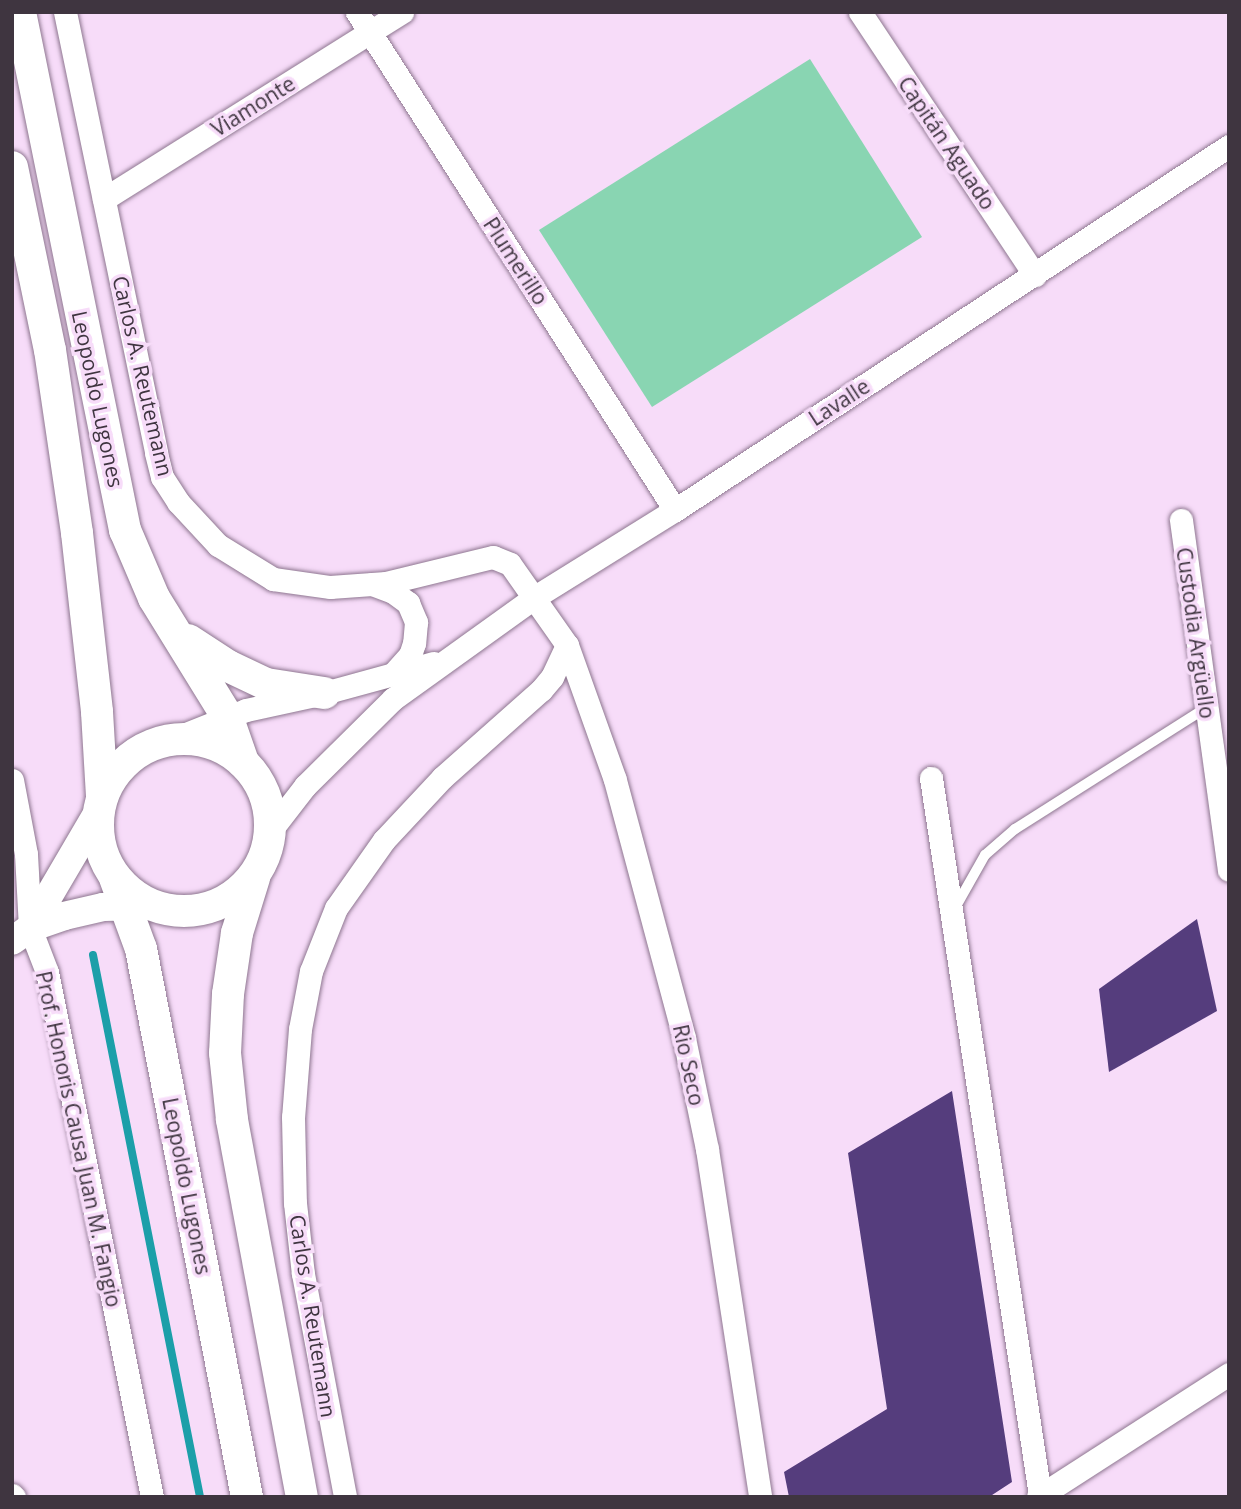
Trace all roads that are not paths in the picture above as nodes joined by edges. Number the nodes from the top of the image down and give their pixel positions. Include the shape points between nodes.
1 (20, 12) edge
2 (65, 12) edge
3 (357, 12) edge
4 (402, 12) edge
5 (860, 12) edge
6 (370, 33) junction
7 (1229, 146) edge
8 (12, 167) edge
9 (104, 198) junction
10 (1035, 275) junction
11 (675, 510) junction
12 (1181, 520) dead end
13 (372, 584) junction
14 (535, 597) junction
15 (172, 630) junction
16 (567, 645) junction
17 (450, 659) junction
18 (393, 674) junction
19 (324, 693) junction
20 (227, 716) junction
21 (1229, 717) edge
22 (1207, 719) junction
23 (171, 740) junction
24 (243, 762) junction
25 (930, 778) dead end
26 (12, 780) edge
27 (100, 804) junction
28 (271, 830) junction
29 (1229, 870) edge
30 (254, 878) junction
31 (131, 897) junction
32 (951, 914) junction
33 (21, 934) edge
34 (1229, 1374) edge
35 (1039, 1496) edge
36 (152, 1497) edge
37 (247, 1497) edge
38 (302, 1497) edge
39 (345, 1497) edge
40 (760, 1497) edge

1 - 15 main road, Leopoldo Lugones via 125,530
2 - 9 street, Carlos A. Reutemann
3 - 6 street, Plumerillo
4 - 6 street, Viamonte
5 - 10 street, Capitán Aguado
6 - 9 street, Viamonte
6 - 11 street, Plumerillo
7 - 10 street, Lavalle
8 - 27 main road, Leopoldo Lugones via 50,350 77,533 97,712
9 - 13 street, Carlos A. Reutemann via 156,453 162,477 178,502 218,545 273,579 330,587
10 - 11 street, Lavalle
11 - 14 street, Lavalle
12 - 22 street, Custodia Argüello
13 - 14 street, Carlos A. Reutemann via 494,557 510,564
13 - 18 street via 408,603 416,622 410,655
14 - 16 street, Carlos A. Reutemann
14 - 17 street, Lavalle
15 - 19 main road via 266,684
15 - 20 main road, Leopoldo Lugones
16 - 39 street, Carlos A. Reutemann via 541,690 442,779 384,840 336,908 311,971 300,1029 293,1117 295,1203 303,1274
16 - 40 street, Rio Seco via 615,780 684,1038 707,1149
17 - 18 street
17 - 28 street, Lavalle via 393,699 346,743
18 - 19 street
19 - 20 street
20 - 23 street
20 - 24 main road, Leopoldo Lugones
21 - 22 street
22 - 29 street, Custodia Argüello
22 - 32 lane via 1015,829 985,855
23 - 24 main road via 197,740 222,747
23 - 27 main road via 129,759 113,776
24 - 28 main road via 259,781 269,805
25 - 32 street
26 - 33 street, Prof. Honoris Causa Juan M. Fangio via 26,854
27 - 31 main road via 101,846
27 - 33 street
28 - 30 main road via 266,855
30 - 31 main road via 218,905 196,911 173,911
30 - 38 main road via 237,933 225,1053 232,1120
31 - 33 street
31 - 37 main road, Leopoldo Lugones
32 - 35 street
33 - 36 street, Prof. Honoris Causa Juan M. Fangio via 47,972
34 - 35 street

